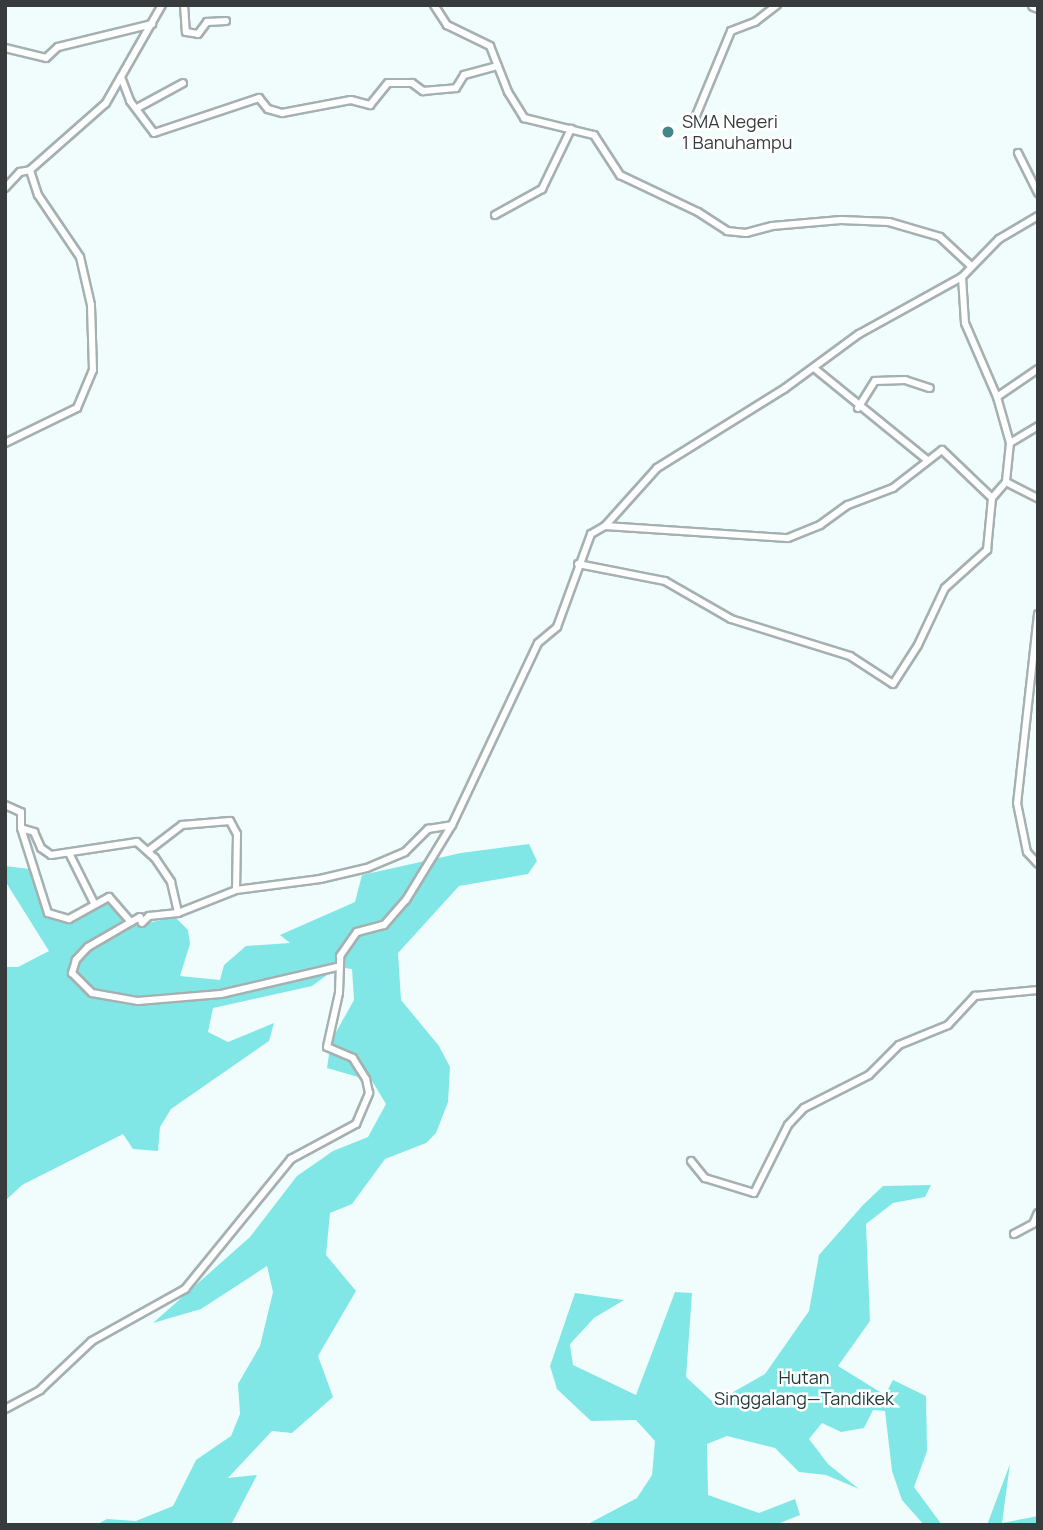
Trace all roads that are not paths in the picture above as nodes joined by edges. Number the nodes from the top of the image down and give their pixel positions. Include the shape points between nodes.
1 (162, 5) edge
2 (184, 5) edge
3 (434, 5) edge
4 (777, 5) edge
5 (226, 21) dead end
6 (152, 24) junction
7 (5, 48) edge
8 (498, 66) junction
9 (121, 77) junction
10 (183, 83) dead end
11 (139, 107) junction
12 (695, 118) dead end
13 (571, 129) junction
14 (1018, 153) dead end
15 (30, 170) junction
16 (5, 188) edge
17 (1038, 192) edge
18 (495, 215) dead end
19 (1038, 216) edge
20 (970, 265) junction
21 (962, 276) junction
22 (814, 368) junction
23 (1038, 369) edge
24 (930, 388) dead end
25 (998, 397) junction
26 (858, 408) junction
27 (1038, 426) edge
28 (5, 443) edge
29 (1010, 443) junction
30 (926, 459) junction
31 (1006, 482) junction
32 (992, 498) junction
33 (1038, 498) edge
34 (605, 526) junction
35 (578, 564) junction
36 (1038, 614) edge
37 (5, 805) edge
38 (452, 825) junction
39 (21, 828) junction
40 (148, 851) junction
41 (69, 853) junction
42 (1038, 863) edge
43 (236, 890) junction
44 (94, 904) junction
45 (178, 913) junction
46 (131, 922) junction
47 (337, 967) junction
48 (1038, 990) edge
49 (691, 1161) dead end
50 (1038, 1213) edge
51 (1014, 1234) dead end
52 (5, 1409) edge

1 - 6 street
2 - 5 street via 186,32 198,34 207,22
3 - 8 street via 447,25 485,41
4 - 12 street via 755,22 731,31
6 - 7 street via 58,47 46,58
6 - 9 street
8 - 11 street via 464,75 456,88 424,91 412,83 388,83 370,105 351,100 282,113 268,109 259,98 158,132 150,129
8 - 13 street via 524,118
9 - 11 street via 130,101
9 - 15 street via 106,103
10 - 11 street
13 - 18 street via 542,189
13 - 20 street via 599,138 620,175 727,231 746,233 841,220 890,222 940,237
14 - 17 street
15 - 16 street via 20,172
15 - 28 street via 38,195 80,257 91,305 93,370 77,408
19 - 20 street via 999,239
20 - 21 street
21 - 22 street via 859,334
21 - 25 street via 965,323
22 - 26 street
22 - 34 street via 657,468
23 - 25 street
24 - 26 street via 905,380 875,381
25 - 29 street
26 - 30 street
27 - 29 street
29 - 31 street
30 - 32 street via 945,451
30 - 34 street via 893,488 848,505 820,525 788,538
31 - 32 street
31 - 33 street
32 - 35 street via 986,550 945,588 893,684 850,656 731,620 665,581
34 - 35 street via 591,534
35 - 38 street via 557,627 538,643
36 - 42 street via 1017,803 1027,852
37 - 39 street via 21,812
38 - 43 street via 428,829 405,852 367,868
38 - 47 street via 407,900 384,925 357,932 344,947
39 - 41 street via 34,832 45,852
39 - 44 street via 48,912 69,919
40 - 41 street via 137,842
40 - 43 street via 182,825 230,821 237,834
40 - 45 street via 171,882
41 - 44 street
43 - 45 street
44 - 46 street via 109,897
45 - 46 street
46 - 47 street via 88,947 76,960 72,973 92,993 138,1001 221,994
47 - 52 street via 339,993 327,1047 353,1058 366,1079 369,1093 356,1124 291,1159 185,1289 92,1342 40,1390
48 - 49 street via 975,996 948,1025 899,1045 869,1075 804,1108 788,1125 754,1193 705,1178
50 - 51 street via 1033,1224

